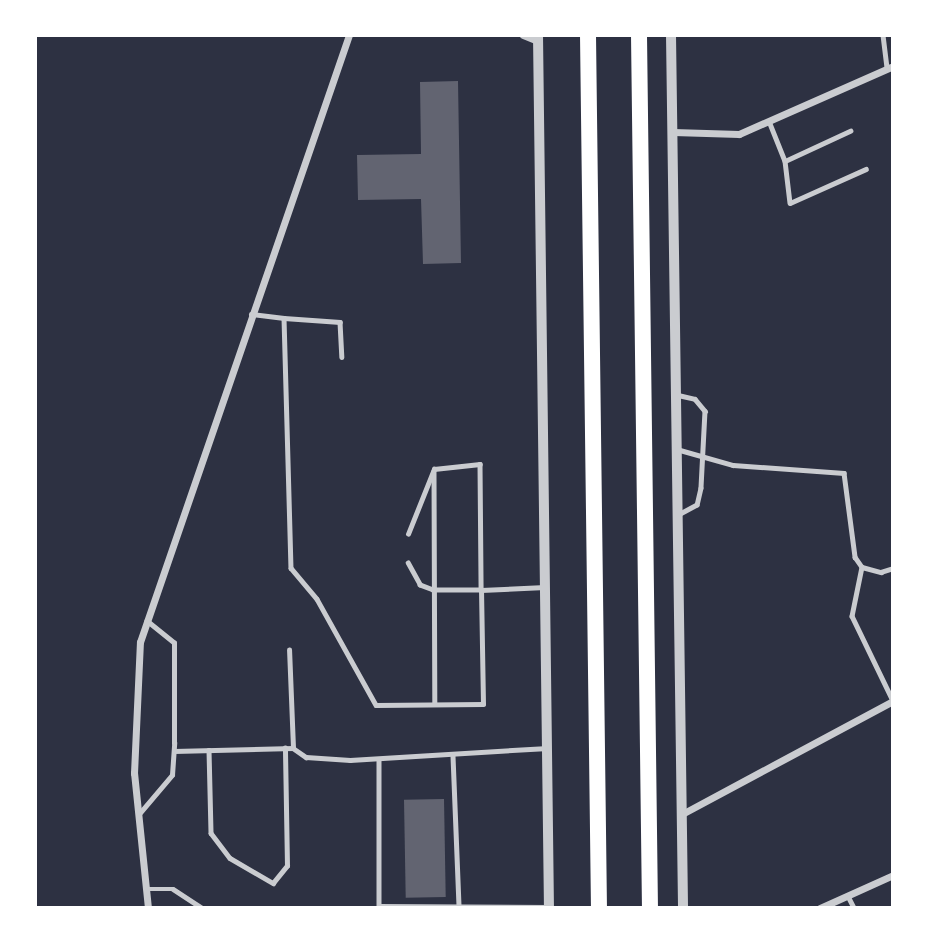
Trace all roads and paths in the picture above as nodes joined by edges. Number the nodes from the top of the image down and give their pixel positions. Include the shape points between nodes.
1 (349, 35) edge
2 (523, 35) edge
3 (588, 35) edge
4 (639, 35) edge
5 (671, 35) edge
6 (820, 35) edge
7 (828, 35) edge
8 (883, 35) edge
9 (538, 38) edge
10 (890, 67) edge
11 (768, 121) junction
12 (849, 131) dead end
13 (673, 132) junction
14 (785, 161) junction
15 (866, 169) dead end
16 (250, 314) junction
17 (284, 318) junction
18 (342, 357) dead end
19 (678, 395) junction
20 (680, 450) junction
21 (703, 456) junction
22 (434, 469) junction
23 (680, 514) junction
24 (408, 534) dead end
25 (408, 563) dead end
26 (862, 567) junction
27 (893, 568) edge
28 (546, 587) junction
29 (433, 590) junction
30 (481, 590) junction
31 (147, 621) junction
32 (289, 650) dead end
33 (893, 701) edge
34 (435, 704) junction
35 (285, 748) junction
36 (293, 748) junction
37 (548, 748) junction
38 (209, 750) junction
39 (174, 751) junction
40 (453, 756) junction
41 (379, 759) junction
42 (682, 814) junction
43 (138, 815) junction
44 (893, 875) edge
45 (146, 890) junction
46 (848, 895) junction
47 (459, 907) edge
48 (550, 907) edge
49 (148, 908) edge
50 (202, 908) edge
51 (599, 908) edge
52 (650, 908) edge
53 (683, 908) edge
54 (820, 908) edge
55 (854, 908) edge

1 - 16 street
2 - 9 street
3 - 51 highway
4 - 52 highway
5 - 13 street
6 - 7 lane
8 - 10 lane
9 - 28 street
10 - 11 street
11 - 13 street via 739,134
11 - 14 lane
12 - 14 lane
13 - 19 street
14 - 15 lane via 790,203
16 - 17 lane
16 - 31 street
17 - 18 lane via 340,322
17 - 34 lane via 291,568 317,599 376,705
19 - 20 street
19 - 21 lane via 695,399 705,411
20 - 21 lane
20 - 23 street
21 - 23 lane via 696,505
21 - 26 lane via 844,473 855,557
22 - 24 lane
22 - 29 lane
22 - 30 lane via 480,464
23 - 42 street
25 - 29 lane via 420,584
26 - 27 lane via 881,572
26 - 33 lane via 852,616
28 - 30 lane
28 - 37 street
29 - 30 lane
29 - 34 lane
30 - 34 lane via 483,704
31 - 39 lane via 174,643
31 - 43 street via 135,699
32 - 36 lane
33 - 42 street
35 - 36 lane
35 - 38 lane
35 - 38 lane via 287,866 273,883 230,858 211,833
36 - 41 lane via 306,757
37 - 40 lane
37 - 48 street
38 - 39 lane
39 - 43 lane via 172,775
40 - 41 lane
40 - 47 lane
41 - 47 lane via 379,906
42 - 53 street
43 - 45 street
44 - 46 street
45 - 49 street
45 - 50 lane via 173,889
46 - 54 street
46 - 55 lane
47 - 48 lane

